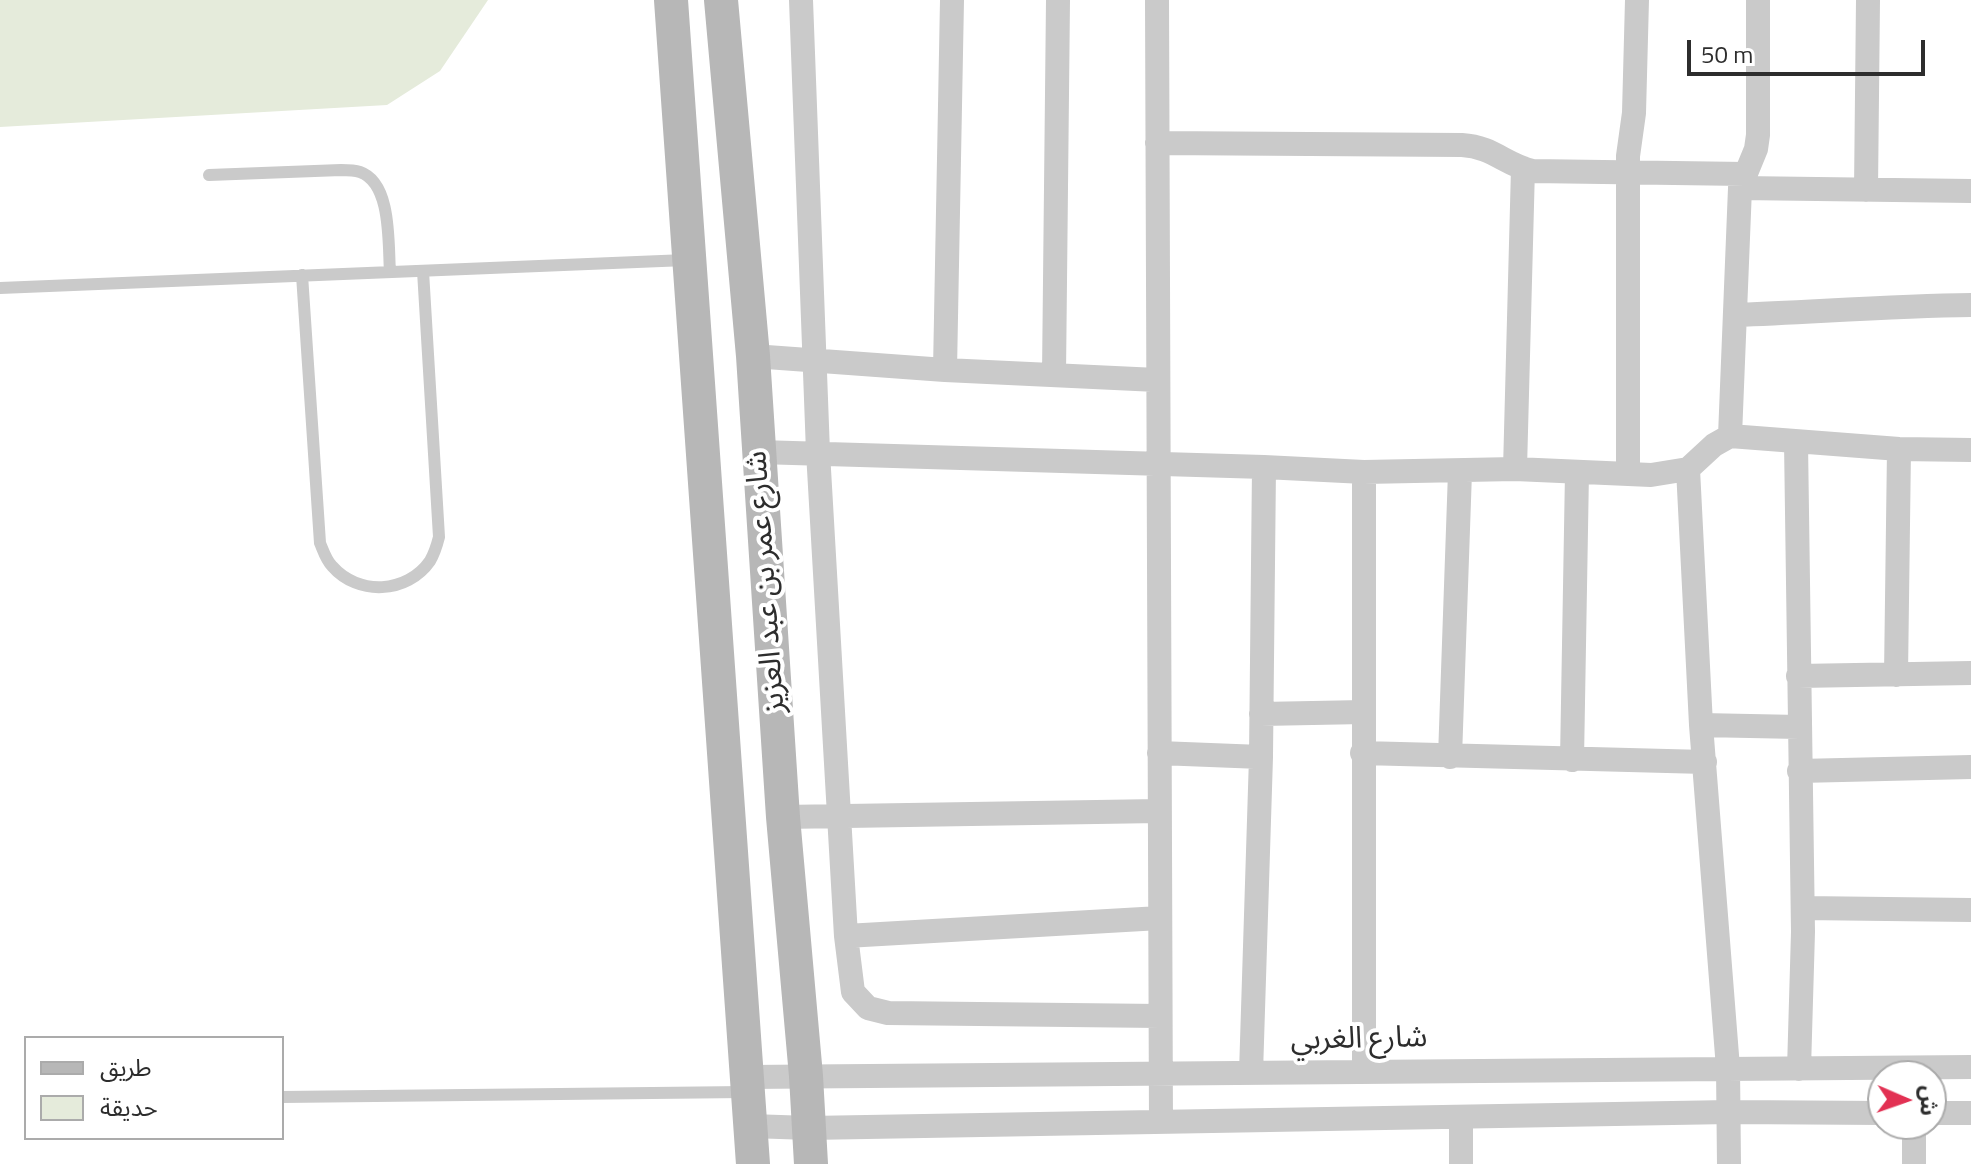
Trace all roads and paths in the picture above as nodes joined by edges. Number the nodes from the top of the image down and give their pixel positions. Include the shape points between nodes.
1 (671, 0) edge
2 (721, 0) edge
3 (801, 0) edge
4 (952, 0) edge
5 (1058, 0) edge
6 (1157, 0) edge
7 (1637, 0) edge
8 (1758, 0) edge
9 (1868, 0) edge
10 (1157, 143) junction
11 (1523, 168) junction
12 (1629, 173) junction
13 (209, 175) dead end
14 (1742, 181) junction
15 (1866, 190) junction
16 (1971, 191) edge
17 (690, 260) junction
18 (423, 271) junction
19 (390, 272) junction
20 (302, 275) junction
21 (0, 288) edge
22 (1971, 305) edge
23 (1736, 315) junction
24 (753, 356) junction
25 (814, 361) junction
26 (945, 370) junction
27 (1054, 375) junction
28 (1157, 380) junction
29 (1730, 436) junction
30 (1796, 442) junction
31 (1899, 449) junction
32 (1971, 450) edge
33 (759, 452) junction
34 (818, 452) junction
35 (1158, 465) junction
36 (1264, 467) junction
37 (1515, 469) junction
38 (1688, 469) junction
39 (1364, 472) junction
40 (1460, 472) junction
41 (1577, 472) junction
42 (1628, 473) junction
43 (1971, 673) edge
44 (1896, 675) junction
45 (1798, 676) junction
46 (1364, 712) junction
47 (1261, 714) junction
48 (1701, 725) junction
49 (1799, 727) junction
50 (1159, 753) junction
51 (1362, 753) junction
52 (1261, 757) junction
53 (1450, 757) junction
54 (1572, 760) junction
55 (1705, 762) junction
56 (1971, 767) edge
57 (1799, 771) junction
58 (1159, 811) junction
59 (839, 815) junction
60 (783, 817) junction
61 (1803, 908) junction
62 (1971, 910) edge
63 (1160, 918) junction
64 (846, 936) junction
65 (1160, 1016) junction
66 (1971, 1067) edge
67 (1728, 1068) junction
68 (1799, 1069) junction
69 (1364, 1072) junction
70 (1251, 1073) junction
71 (1160, 1074) junction
72 (806, 1076) junction
73 (748, 1084) junction
74 (284, 1097) edge
75 (1730, 1112) junction
76 (1867, 1113) edge
77 (1947, 1113) edge
78 (1971, 1113) edge
79 (1461, 1118) junction
80 (1161, 1121) junction
81 (751, 1126) junction
82 (809, 1128) junction
83 (1914, 1140) edge
84 (753, 1164) edge
85 (811, 1164) edge
86 (1461, 1164) edge
87 (1729, 1164) edge
88 (1914, 1164) edge

1 - 17 main road, شارع عمر بن عبد العزيز
2 - 24 main road, شارع عمر بن عبد العزيز
3 - 25 street
4 - 26 street
5 - 27 street
6 - 10 street
7 - 12 street
8 - 14 street via 1758,135
9 - 15 street
10 - 11 street via 1476,146
10 - 28 street
11 - 12 street
11 - 37 street
12 - 14 street
12 - 42 street
13 - 19 lane via 362,172 379,186 385,207
14 - 15 street
14 - 23 street
15 - 16 street
17 - 18 lane
17 - 73 main road, شارع عمر بن عبد العزيز
18 - 19 lane
18 - 20 lane via 439,537 431,559 415,576 394,586 370,588 348,580 330,564 320,543
19 - 20 lane
20 - 21 lane
22 - 23 street
23 - 29 street
24 - 25 street
24 - 33 main road, شارع عمر بن عبد العزيز
25 - 26 street
25 - 34 street
26 - 27 street
27 - 28 street
28 - 35 street
29 - 30 street
29 - 38 street
30 - 31 street
30 - 45 street
31 - 32 street
31 - 44 street
33 - 34 street
33 - 60 main road, شارع عمر بن عبد العزيز
34 - 35 street
34 - 59 street
35 - 36 street
35 - 50 street
36 - 39 street
36 - 47 street
37 - 40 street
37 - 41 street
38 - 42 street
38 - 48 street
39 - 40 street
39 - 46 street
40 - 53 street
41 - 42 street
41 - 54 street
43 - 44 street
44 - 45 street
45 - 49 street
46 - 47 street
46 - 51 street
47 - 52 street
48 - 49 street
48 - 55 street
49 - 57 street
50 - 52 street
50 - 58 street
51 - 53 street
51 - 69 street
52 - 70 street
53 - 54 street
54 - 55 street
55 - 67 street
56 - 57 street
57 - 61 street
58 - 59 street
58 - 63 street
59 - 60 street
59 - 64 street
60 - 72 main road, شارع عمر بن عبد العزيز
61 - 62 street
61 - 68 street
63 - 64 street
63 - 65 street
64 - 65 street via 853,992 868,1008 888,1013
65 - 71 street
66 - 68 street, شارع الغربي
67 - 68 street, شارع الغربي
67 - 69 street, شارع الغربي
67 - 75 street
69 - 70 street, شارع الغربي
70 - 71 street, شارع الغربي
71 - 72 street, شارع الغربي
71 - 80 street
72 - 73 street, شارع الغربي
72 - 82 main road, شارع عمر بن عبد العزيز
73 - 74 lane
73 - 81 main road, شارع عمر بن عبد العزيز
75 - 76 street
75 - 79 street
75 - 87 street
77 - 78 street
79 - 80 street
79 - 86 street
80 - 82 street
81 - 82 street
81 - 84 main road, شارع عمر بن عبد العزيز
82 - 85 main road, شارع عمر بن عبد العزيز
83 - 88 street

